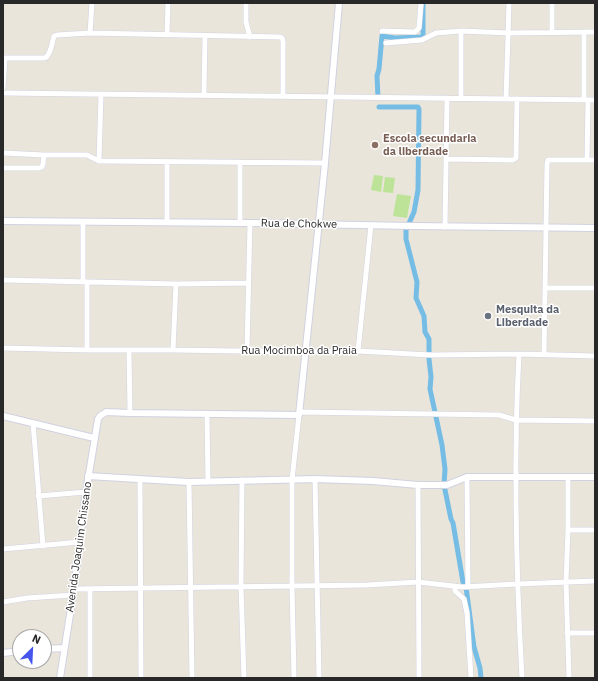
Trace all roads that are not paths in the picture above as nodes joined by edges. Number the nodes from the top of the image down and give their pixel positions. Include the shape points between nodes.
1 (92, 3) edge
2 (168, 3) edge
3 (246, 3) edge
4 (339, 3) edge
5 (421, 3) edge
6 (509, 3) edge
7 (552, 3) edge
8 (382, 31) dead end
9 (461, 31) junction
10 (552, 32) junction
11 (584, 32) junction
12 (595, 32) edge
13 (90, 33) junction
14 (509, 33) junction
15 (167, 35) junction
16 (205, 36) junction
17 (250, 36) junction
18 (386, 43) dead end
19 (4, 58) edge
20 (3, 88) edge
21 (3, 93) edge
22 (101, 94) junction
23 (204, 95) junction
24 (283, 95) junction
25 (331, 97) junction
26 (447, 98) junction
27 (461, 98) junction
28 (506, 99) junction
29 (517, 100) junction
30 (586, 100) junction
31 (595, 100) edge
32 (3, 153) edge
33 (44, 155) junction
34 (446, 159) junction
35 (587, 160) junction
36 (595, 160) edge
37 (100, 161) junction
38 (167, 162) junction
39 (240, 162) junction
40 (325, 162) junction
41 (3, 168) edge
42 (3, 221) edge
43 (83, 222) junction
44 (167, 222) junction
45 (240, 223) junction
46 (250, 223) junction
47 (318, 225) junction
48 (371, 225) junction
49 (444, 227) junction
50 (545, 228) junction
51 (595, 228) edge
52 (3, 280) edge
53 (85, 282) junction
54 (248, 283) junction
55 (176, 284) junction
56 (545, 288) junction
57 (595, 288) edge
58 (3, 348) edge
59 (87, 350) junction
60 (129, 350) junction
61 (173, 350) junction
62 (247, 350) junction
63 (358, 351) junction
64 (305, 352) junction
65 (519, 354) junction
66 (544, 355) junction
67 (595, 356) edge
68 (130, 413) junction
69 (299, 413) junction
70 (207, 414) junction
71 (3, 416) edge
72 (516, 420) junction
73 (595, 421) edge
74 (33, 423) junction
75 (94, 438) junction
76 (88, 476) junction
77 (468, 477) junction
78 (516, 477) junction
79 (568, 477) junction
80 (595, 477) edge
81 (140, 479) junction
82 (316, 479) junction
83 (242, 480) junction
84 (292, 480) junction
85 (208, 481) junction
86 (189, 482) junction
87 (418, 485) junction
88 (86, 492) junction
89 (38, 496) junction
90 (568, 530) junction
91 (595, 530) edge
92 (80, 542) junction
93 (43, 546) junction
94 (3, 550) edge
95 (595, 581) edge
96 (418, 582) junction
97 (566, 582) junction
98 (517, 584) junction
99 (317, 585) junction
100 (241, 586) junction
101 (292, 586) junction
102 (455, 586) junction
103 (141, 587) junction
104 (468, 587) junction
105 (191, 588) junction
106 (90, 589) junction
107 (74, 592) junction
108 (3, 602) edge
109 (567, 633) junction
110 (595, 633) edge
111 (64, 648) junction
112 (52, 649) edge
113 (60, 678) edge
114 (90, 678) edge
115 (141, 678) edge
116 (192, 678) edge
117 (244, 678) edge
118 (294, 678) edge
119 (319, 678) edge
120 (419, 678) edge
121 (471, 678) edge
122 (522, 678) edge
123 (569, 678) edge

1 - 13 street
2 - 15 street
3 - 17 street via 246,22
4 - 25 street
5 - 8 street via 418,30
6 - 14 street
7 - 10 street
9 - 14 street
9 - 18 street via 436,33 422,40
9 - 27 street
10 - 11 street
10 - 14 street
11 - 12 street
11 - 30 street
13 - 15 street
13 - 19 street via 54,36 48,57 45,58
14 - 28 street
15 - 16 street
16 - 17 street
16 - 23 street
17 - 24 street via 282,38
19 - 20 street
21 - 22 street
22 - 23 street
22 - 37 street
23 - 24 street
24 - 25 street
25 - 26 street
25 - 40 street
26 - 27 street
26 - 34 street
27 - 28 street
28 - 29 street
29 - 30 street
29 - 34 street via 516,158
30 - 31 street
30 - 35 street
32 - 33 street
33 - 37 street via 87,155
33 - 41 street via 42,167 39,168
34 - 49 street
35 - 36 street
35 - 50 street via 548,160
37 - 38 street
38 - 39 street
38 - 44 street
39 - 40 street
39 - 45 street
40 - 47 street
42 - 43 street, Rua de Chokwe
43 - 44 street, Rua de Chokwe
43 - 53 street
44 - 45 street, Rua de Chokwe
45 - 46 street, Rua de Chokwe
46 - 47 street, Rua de Chokwe
46 - 54 street
47 - 48 street, Rua de Chokwe
47 - 64 street
48 - 49 street, Rua de Chokwe
48 - 63 street
49 - 50 street, Rua de Chokwe
50 - 51 street, Rua de Chokwe
50 - 56 street
52 - 53 street
53 - 55 street
53 - 59 street
54 - 55 street
54 - 62 street
55 - 61 street
56 - 57 street
56 - 66 street
58 - 59 street, Rua Mocimboa da Praia
59 - 60 street, Rua Mocimboa da Praia
60 - 61 street, Rua Mocimboa da Praia
60 - 68 street
61 - 62 street, Rua Mocimboa da Praia
62 - 64 street, Rua Mocimboa da Praia
63 - 64 street, Rua Mocimboa da Praia
63 - 65 street, Rua Mocimboa da Praia via 429,355
64 - 69 street
65 - 66 street, Rua Mocimboa da Praia
65 - 72 street
66 - 67 street, Rua Mocimboa da Praia
68 - 70 street
68 - 75 street, Avenida Joaquim Chissano via 106,412 100,416
69 - 70 street
69 - 72 street via 499,415
69 - 84 street
70 - 85 street
71 - 74 street
72 - 73 street
72 - 78 street
74 - 75 street
74 - 89 street
75 - 76 street, Avenida Joaquim Chissano
76 - 81 street
76 - 88 street, Avenida Joaquim Chissano
77 - 78 street
77 - 87 street via 444,484
77 - 104 street
78 - 79 street
78 - 98 street
79 - 80 street
79 - 90 street
81 - 86 street
81 - 103 street
82 - 84 street
82 - 87 street
82 - 99 street
83 - 84 street
83 - 85 street
83 - 100 street
84 - 101 street
85 - 86 street
86 - 105 street
87 - 96 street
88 - 89 street
88 - 92 street, Avenida Joaquim Chissano
89 - 93 street
90 - 91 street
90 - 97 street
92 - 93 street
92 - 107 street, Avenida Joaquim Chissano
93 - 94 street
95 - 97 street
96 - 99 street
96 - 102 street
96 - 120 street
97 - 98 street
97 - 109 street
98 - 104 street
98 - 122 street
99 - 101 street
99 - 119 street
100 - 101 street
100 - 105 street
100 - 117 street
101 - 118 street
102 - 104 street
102 - 121 street via 455,591 464,599
103 - 105 street
103 - 106 street
103 - 115 street
105 - 116 street
106 - 107 street
106 - 114 street
107 - 108 street
107 - 111 street, Avenida Joaquim Chissano
109 - 110 street
109 - 123 street
111 - 112 street
111 - 113 street, Avenida Joaquim Chissano

